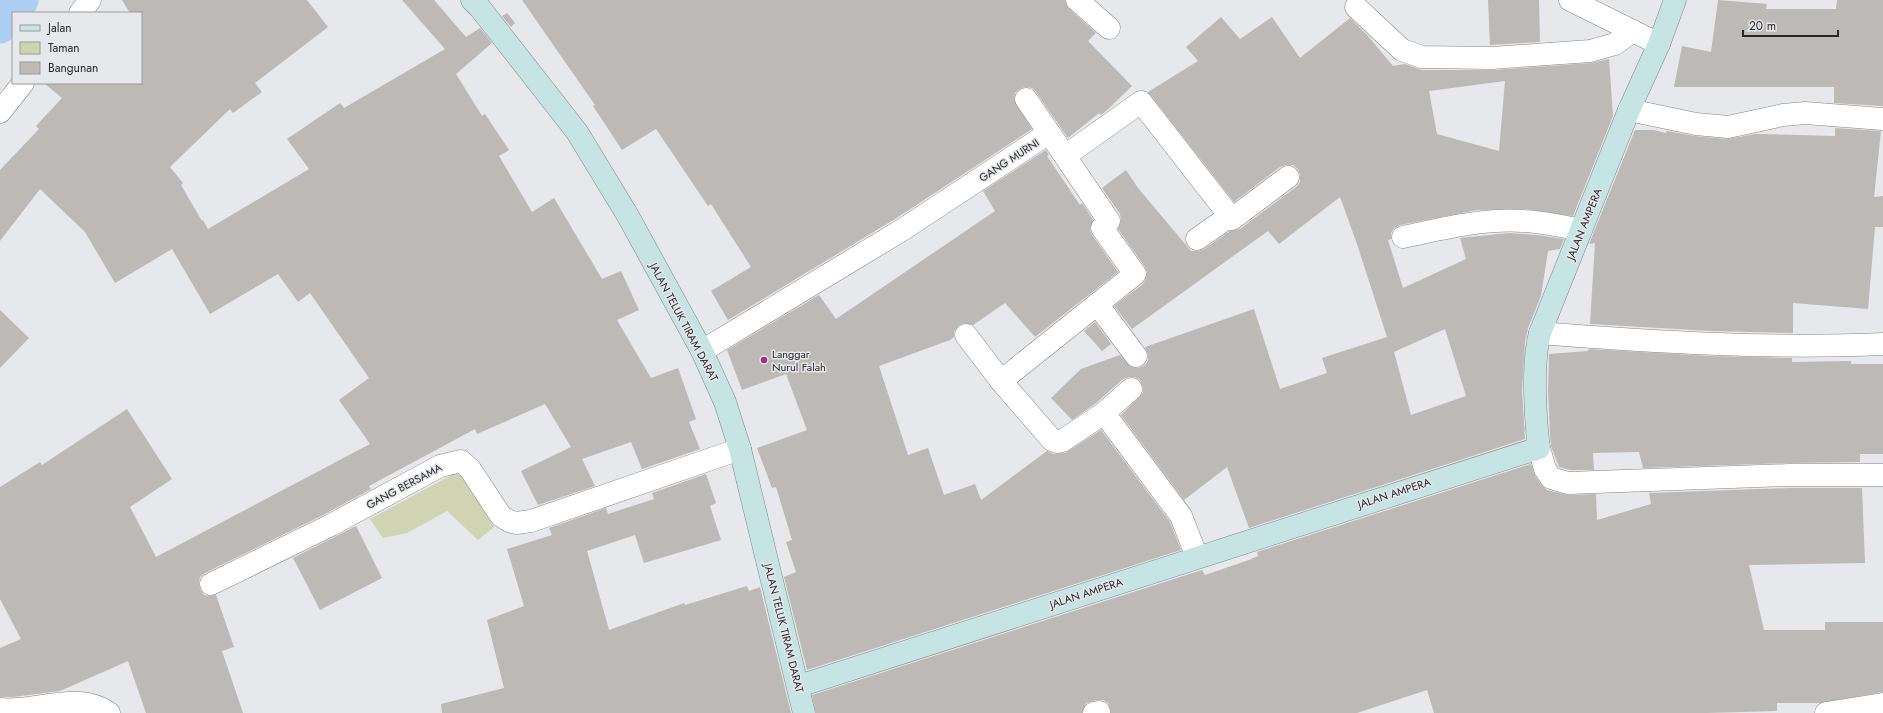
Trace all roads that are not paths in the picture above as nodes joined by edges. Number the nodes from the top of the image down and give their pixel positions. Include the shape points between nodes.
1 (90, 0) edge
2 (472, 0) edge
3 (1077, 0) edge
4 (1570, 0) edge
5 (1675, 0) edge
6 (1356, 7) dead end
7 (81, 12) edge
8 (1109, 28) dead end
9 (1633, 32) junction
10 (1659, 44) junction
11 (22, 84) edge
12 (1026, 99) dead end
13 (1629, 110) junction
14 (0, 112) edge
15 (1883, 119) edge
16 (1049, 133) junction
17 (1065, 156) junction
18 (1288, 177) dead end
19 (1230, 216) junction
20 (1581, 230) junction
21 (1403, 237) dead end
22 (1197, 240) dead end
23 (1097, 304) junction
24 (1540, 333) junction
25 (966, 335) dead end
26 (1883, 344) edge
27 (702, 351) junction
28 (1136, 356) dead end
29 (1002, 380) junction
30 (1131, 389) dead end
31 (1104, 413) junction
32 (1539, 448) junction
33 (740, 449) junction
34 (1883, 475) edge
35 (1197, 557) junction
36 (211, 584) dead end
37 (798, 686) junction
38 (1883, 704) edge
39 (0, 709) edge
40 (109, 713) edge
41 (804, 713) edge
42 (1826, 713) edge

1 - 7 street
2 - 27 street, JALAN TELUK TIRAM DARAT via 577,132 628,216
3 - 8 street
4 - 9 street
5 - 10 street, JALAN AMPERA
6 - 9 street via 1402,50 1422,57 1492,58 1590,51 1615,44
9 - 10 street
10 - 13 street, JALAN AMPERA
11 - 14 street
12 - 16 street
13 - 15 street via 1696,124 1728,127 1783,115
13 - 20 street, JALAN AMPERA
16 - 17 street, GANG MURNI
16 - 27 street, GANG MURNI via 902,230
17 - 19 street via 1140,102
17 - 23 street, GANG MURNI via 1109,222 1102,228 1135,274
18 - 19 street via 1232,219
19 - 22 street
20 - 21 street via 1553,224 1504,221 1439,229
20 - 24 street, JALAN AMPERA
23 - 28 street
23 - 29 street
24 - 26 street via 1657,342 1819,346
24 - 32 street, JALAN AMPERA via 1536,346 1536,419
25 - 29 street
27 - 33 street, JALAN TELUK TIRAM DARAT via 725,402
29 - 31 street via 1049,436 1057,442
30 - 31 street
31 - 35 street via 1180,516
32 - 34 street via 1545,469 1551,478 1568,483 1788,475
32 - 35 street, JALAN AMPERA
33 - 36 street, GANG BERSAMA via 531,521 516,523 501,516 470,469 461,461 454,462 440,466 331,525
33 - 37 street, JALAN TELUK TIRAM DARAT
35 - 37 street, JALAN AMPERA
37 - 41 street, JALAN TELUK TIRAM DARAT
38 - 42 street
39 - 40 street via 13,710 74,703 93,706

